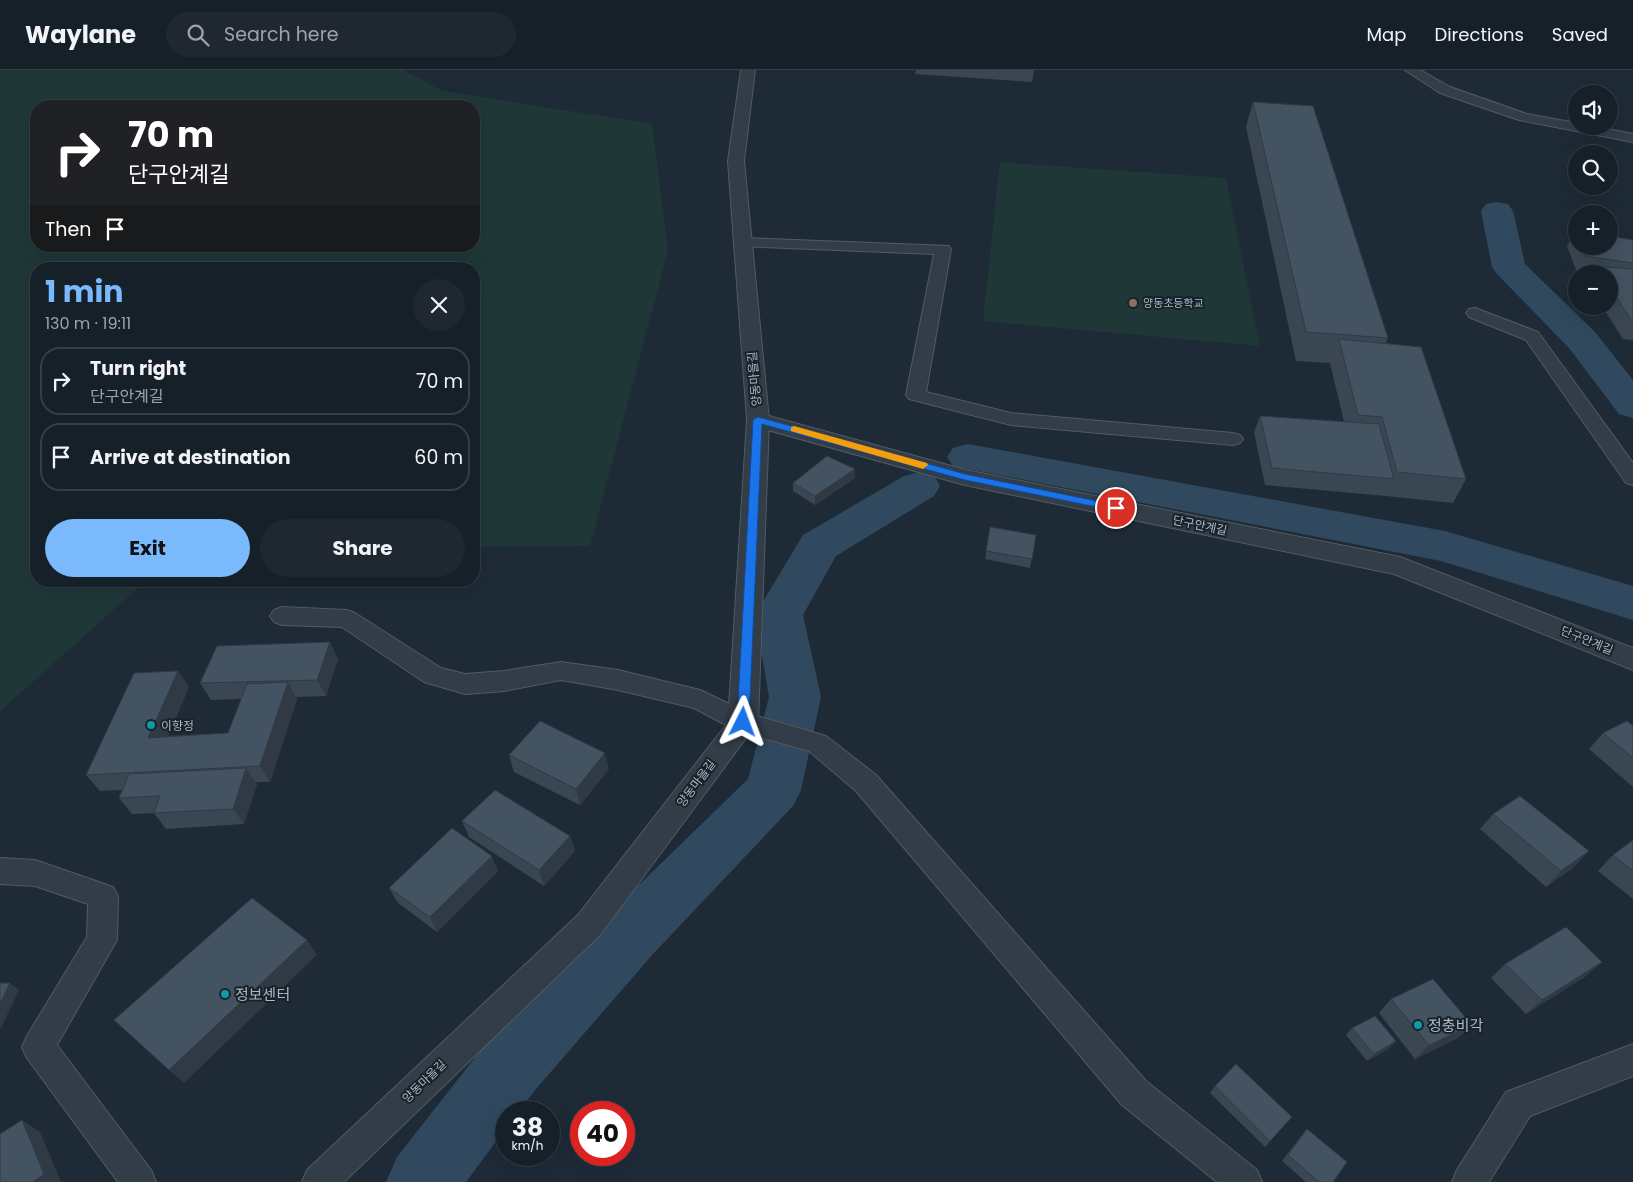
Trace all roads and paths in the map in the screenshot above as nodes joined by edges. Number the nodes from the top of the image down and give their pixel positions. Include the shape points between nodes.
1 (748, 70) edge
2 (1411, 70) edge
3 (1633, 138) edge
4 (743, 243) junction
5 (1475, 313) dead end
6 (758, 420) junction
7 (1232, 439) dead end
8 (1633, 478) edge
9 (282, 616) dead end
10 (1633, 659) edge
11 (745, 723) junction
12 (0, 871) edge
13 (1633, 1060) edge
14 (139, 1182) edge
15 (319, 1182) edge
16 (1245, 1182) edge
17 (1469, 1182) edge

1 - 4 street, 양동마을길 via 736,161
2 - 3 lane via 1444,90 1524,117
4 - 6 street, 양동마을길
4 - 7 lane via 943,249 916,395 1012,418
5 - 8 lane via 1532,336
6 - 10 street, 단구안계길 via 965,477 1400,566
6 - 11 street, 양동마을길
9 - 11 lane via 348,620 433,675 465,684 561,671 618,680 700,700
11 - 15 lane, 양동마을길 via 589,925
11 - 16 lane via 816,743 866,783 1134,1093
12 - 14 lane via 34,873 103,896 102,940 38,1047
13 - 17 lane via 1518,1104

